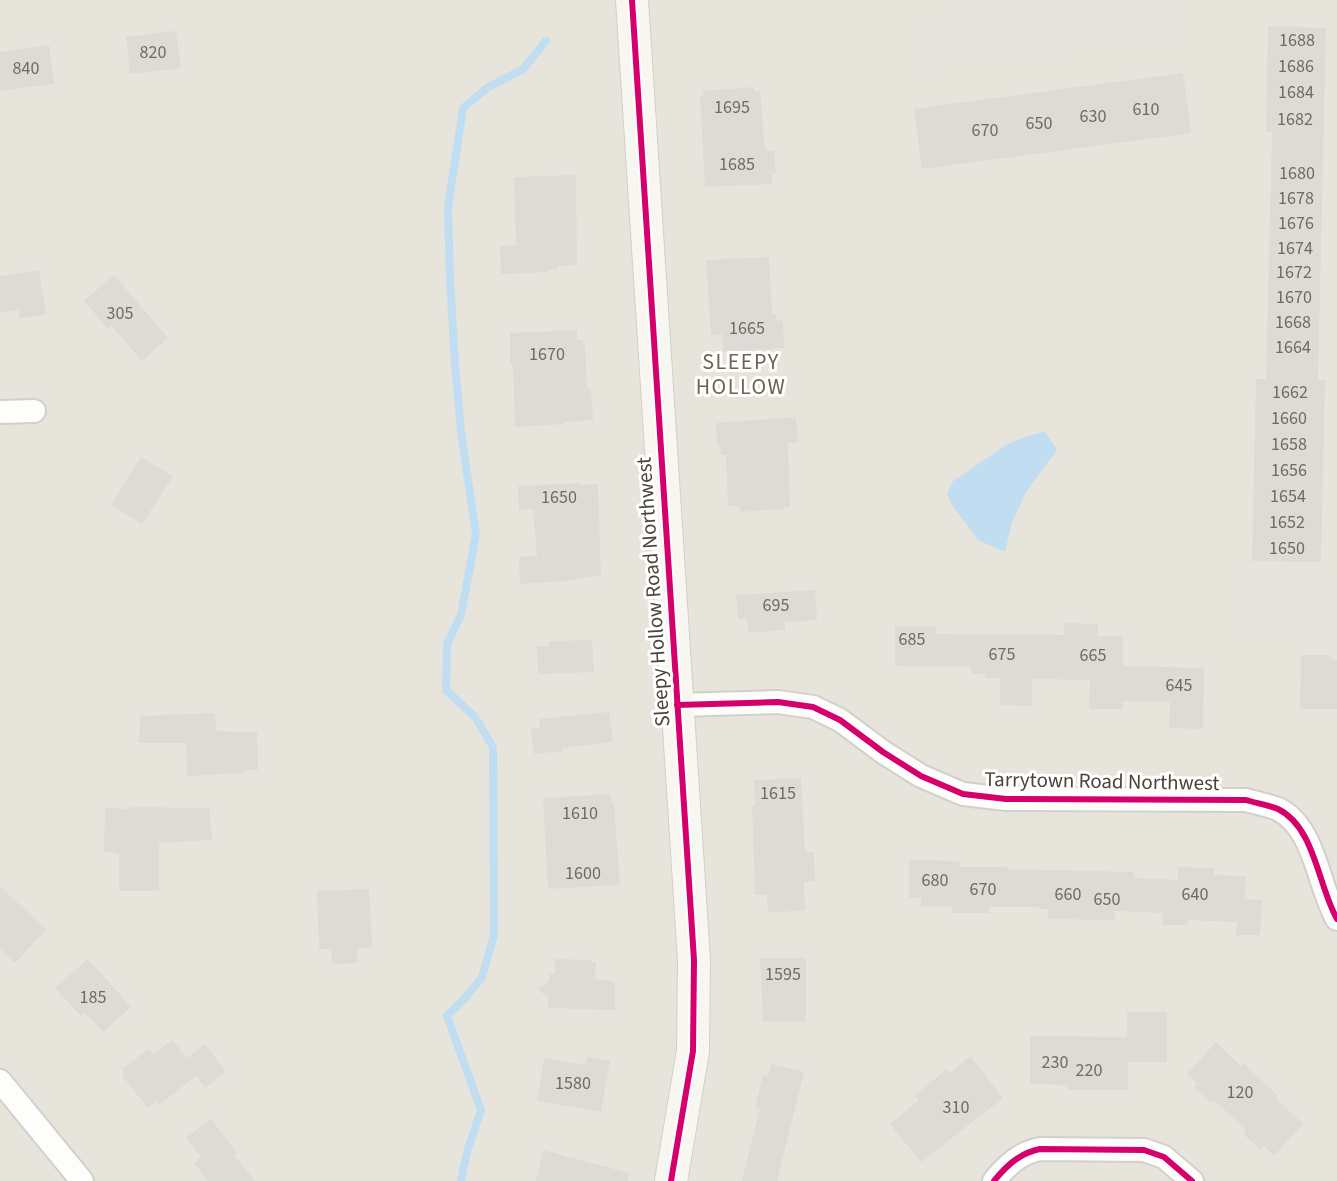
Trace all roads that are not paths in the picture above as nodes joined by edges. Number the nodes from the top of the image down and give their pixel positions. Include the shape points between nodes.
1 (632, 0) edge
2 (34, 411) dead end
3 (0, 412) edge
4 (677, 705) junction
5 (1337, 919) edge
6 (0, 1081) edge
7 (82, 1181) edge
8 (671, 1181) edge
9 (994, 1181) edge
10 (1192, 1181) edge

1 - 4 street, Sleepy Hollow Road Northwest
2 - 3 street
4 - 5 street, Tarrytown Road Northwest via 778,702 813,707 840,720 921,776 963,794 1006,799 1246,800 1279,810 1299,827
4 - 8 street, Sleepy Hollow Road Northwest via 694,960 693,1051
6 - 7 street
9 - 10 street via 1015,1159 1040,1149 1152,1152 1172,1162

